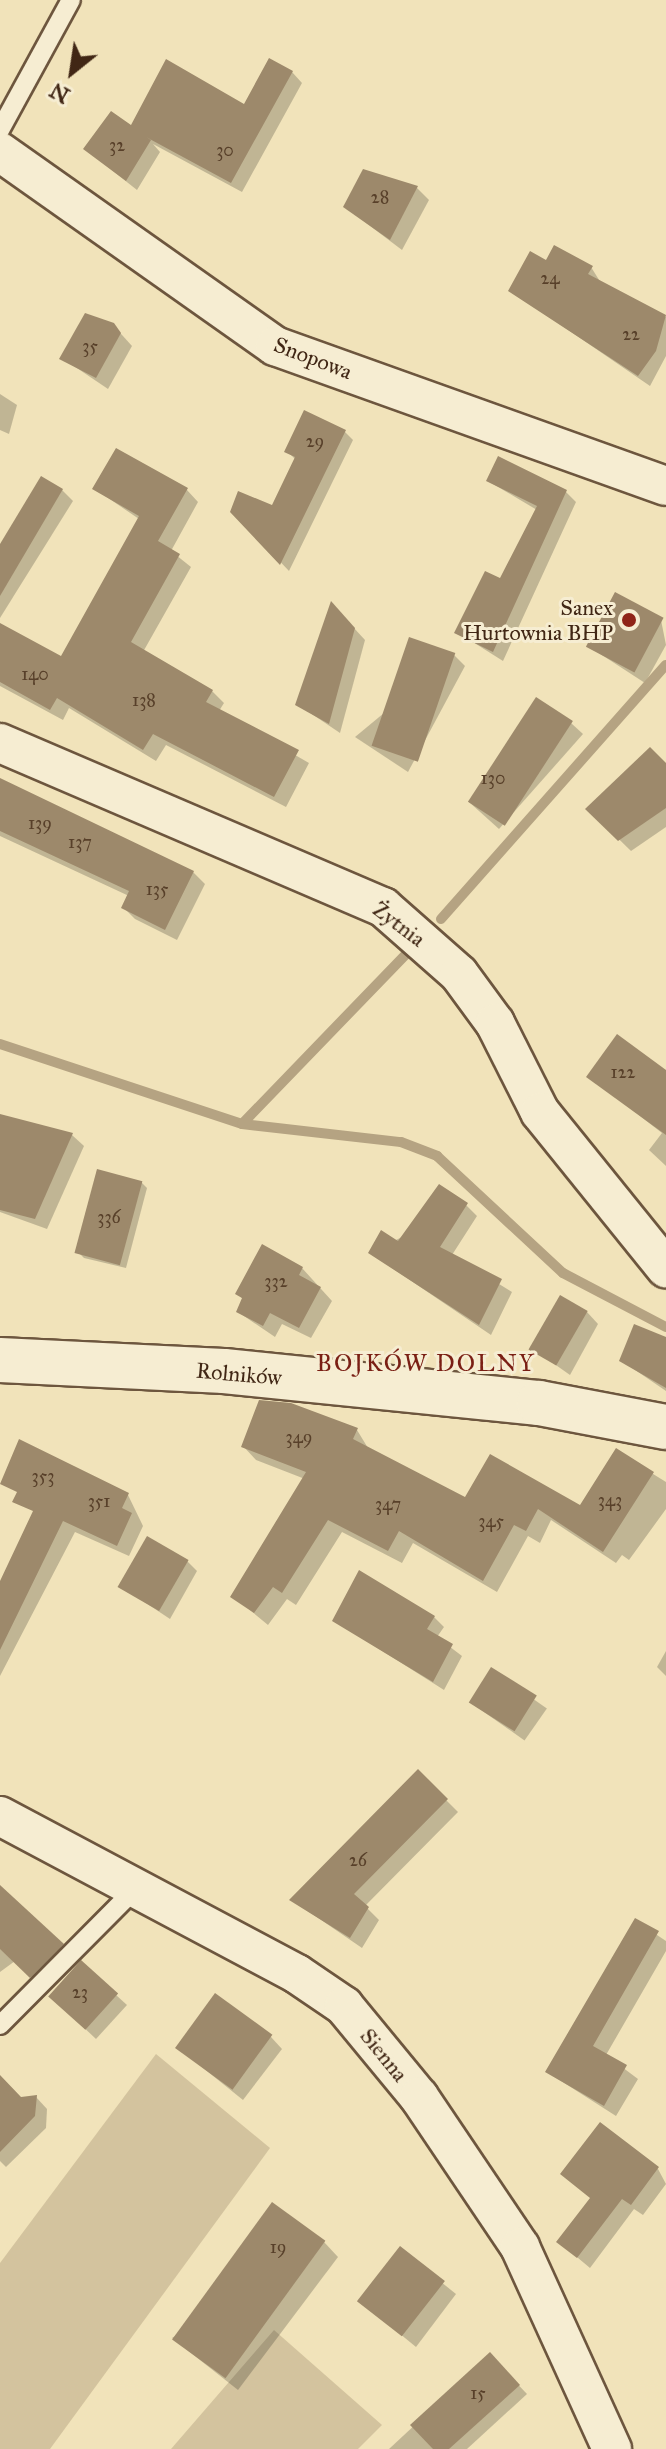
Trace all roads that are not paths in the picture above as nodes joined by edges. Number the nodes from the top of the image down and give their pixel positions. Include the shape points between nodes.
1 (71, 0) edge
2 (0, 130) edge
3 (0, 152) edge
4 (666, 486) edge
5 (0, 743) edge
6 (666, 1268) edge
7 (0, 1360) edge
8 (666, 1427) edge
9 (0, 1816) edge
10 (136, 1888) junction
11 (0, 2025) edge
12 (612, 2449) edge

1 - 2 lane
3 - 4 street, Snopowa via 275,346
5 - 6 street, Żytnia via 383,907 459,974 495,1023 540,1112
7 - 8 street, Rolników via 224,1371 539,1403
9 - 10 street, Sienna
10 - 11 lane
10 - 12 street, Sienna via 344,2006 419,2097 520,2247

